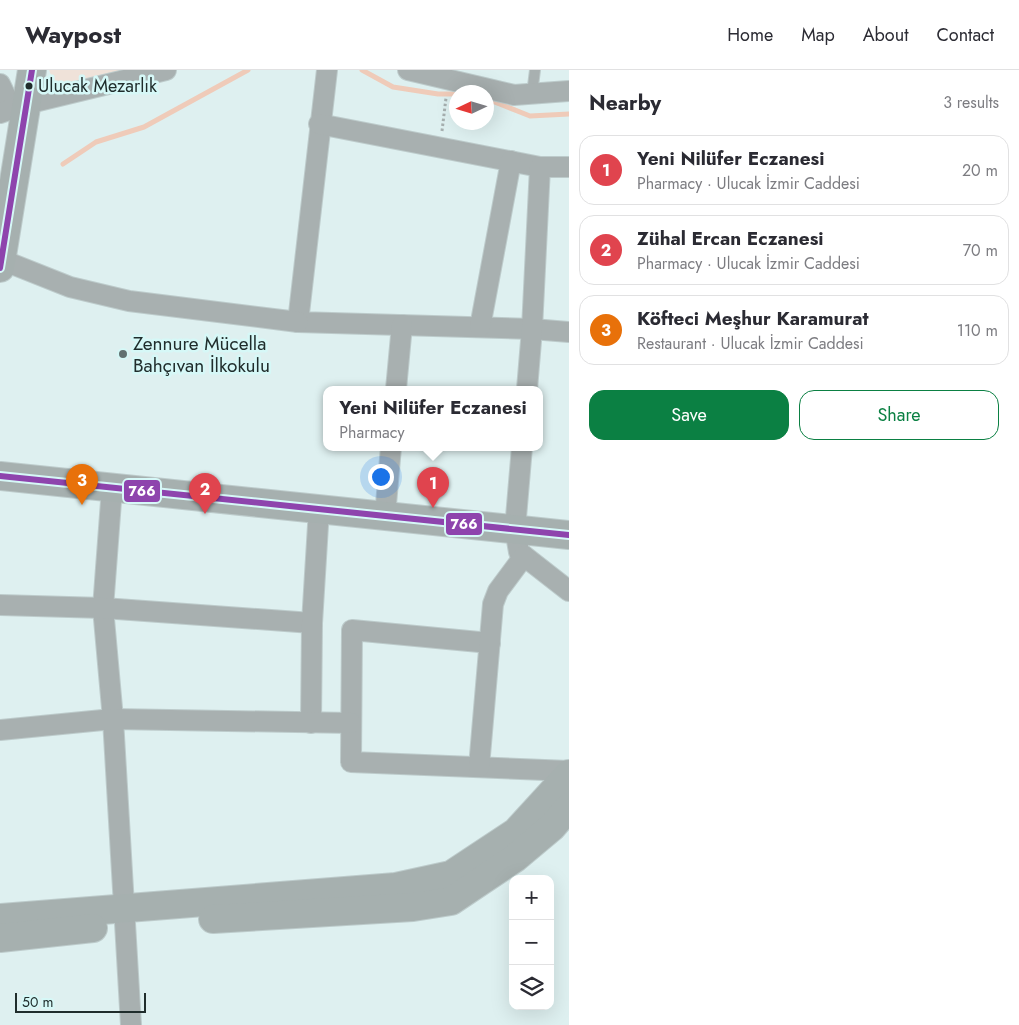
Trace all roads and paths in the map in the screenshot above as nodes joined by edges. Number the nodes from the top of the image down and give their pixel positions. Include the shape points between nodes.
1 (32, 70) edge
2 (166, 70) edge
3 (327, 70) edge
4 (408, 70) edge
5 (535, 70) edge
6 (0, 84) edge
7 (569, 92) edge
8 (532, 94) junction
9 (12, 109) edge
10 (320, 124) junction
11 (511, 161) junction
12 (540, 167) junction
13 (569, 167) edge
14 (1, 264) edge
15 (298, 322) junction
16 (402, 325) junction
17 (480, 327) junction
18 (532, 328) junction
19 (569, 332) edge
20 (396, 386) edge
21 (527, 386) edge
22 (391, 451) edge
23 (522, 451) edge
24 (0, 476) edge
25 (112, 488) junction
26 (320, 509) junction
27 (385, 516) junction
28 (515, 529) junction
29 (569, 535) edge
30 (524, 556) junction
31 (569, 591) edge
32 (0, 604) edge
33 (103, 608) junction
34 (312, 623) junction
35 (490, 643) junction
36 (113, 720) junction
37 (311, 723) junction
38 (351, 724) junction
39 (0, 730) edge
40 (479, 767) junction
41 (569, 772) edge
42 (569, 807) edge
43 (126, 915) junction
44 (0, 918) edge
45 (0, 938) edge
46 (131, 1025) edge

1 - 9 street
2 - 9 street
3 - 10 street
4 - 8 street via 514,95
5 - 8 lane
6 - 9 street
7 - 8 street
9 - 14 street
10 - 11 street
10 - 15 street
11 - 12 street
11 - 17 street
12 - 13 street
12 - 18 street
14 - 15 street via 70,287 129,301
15 - 16 street
16 - 17 street
16 - 20 street
17 - 18 street
18 - 19 street
18 - 21 street
22 - 27 street
23 - 28 street
24 - 25 street
25 - 26 street
25 - 33 street
26 - 27 street
26 - 34 street
27 - 28 street
28 - 29 street
28 - 30 street via 519,552
30 - 31 street
30 - 35 street via 498,591 493,604
32 - 33 street
33 - 34 street
33 - 36 street
34 - 37 street
35 - 38 street via 352,630
35 - 40 street
36 - 37 street
36 - 39 street
36 - 43 street
37 - 38 street
38 - 40 street via 351,762
40 - 41 street
41 - 43 street via 516,832 452,875 396,887
42 - 43 street via 552,827 515,858 451,901 413,907
43 - 44 street
43 - 45 street
43 - 46 street

